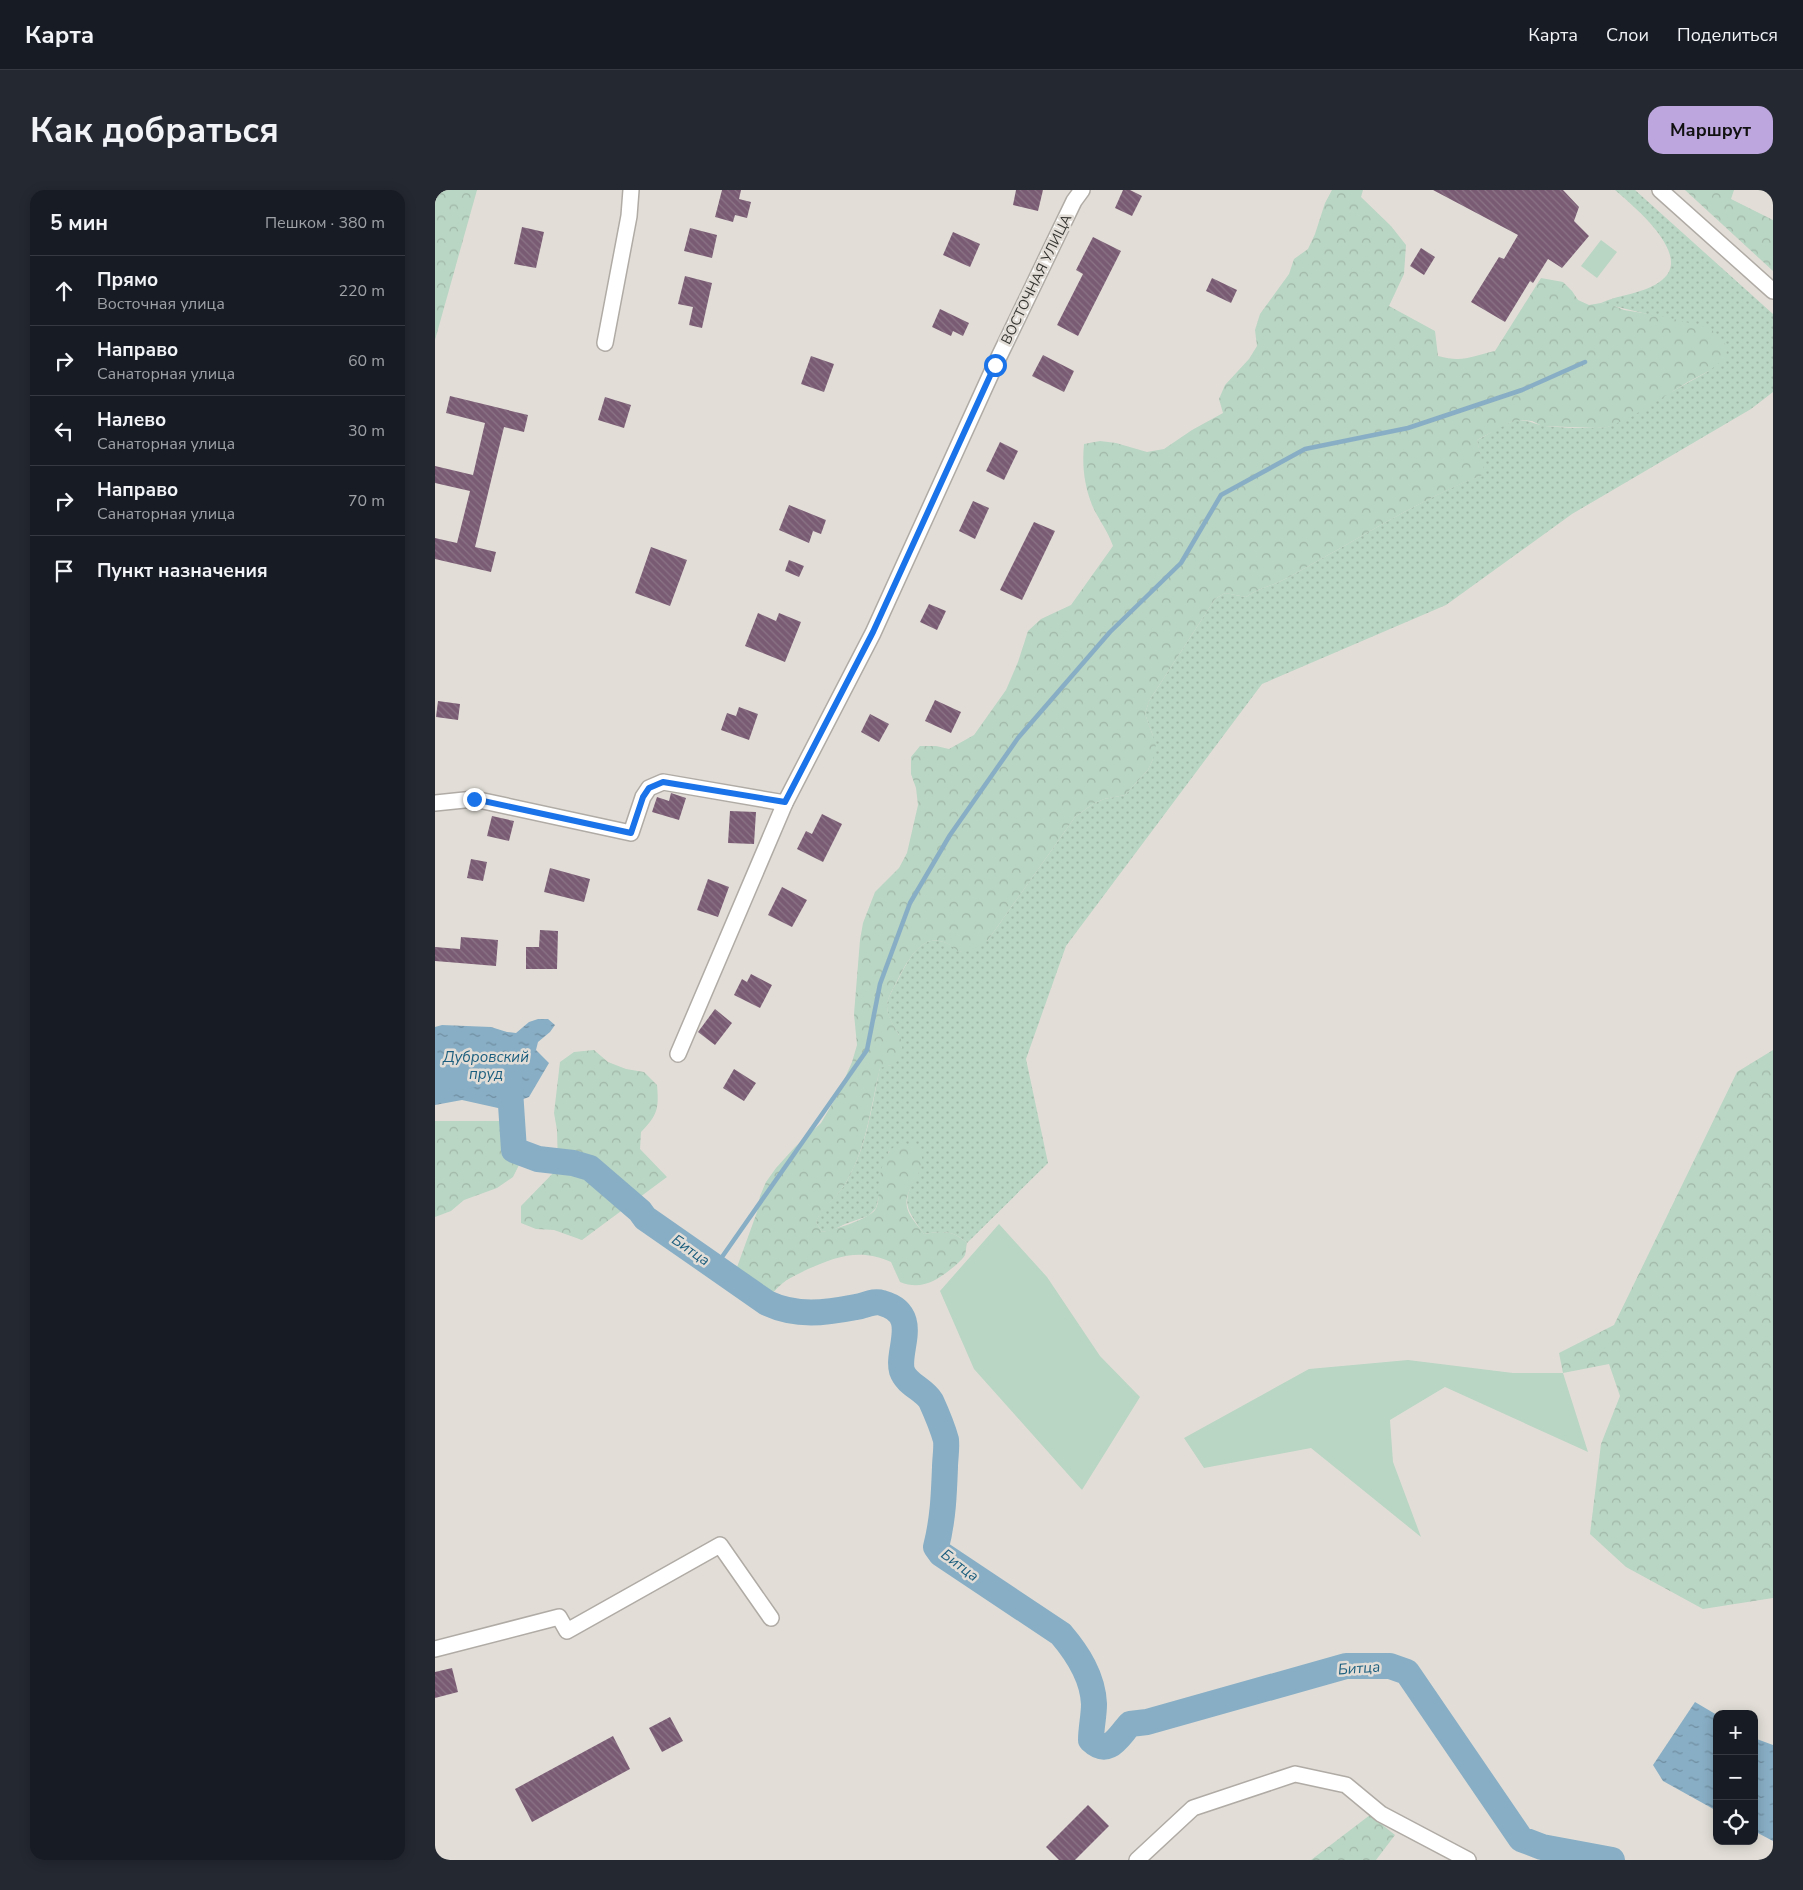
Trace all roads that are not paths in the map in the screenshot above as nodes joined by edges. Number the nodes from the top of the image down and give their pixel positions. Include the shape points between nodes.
1 (631, 190) edge
2 (1082, 190) edge
3 (1660, 190) edge
4 (1773, 291) edge
5 (605, 343) dead end
6 (785, 802) junction
7 (435, 803) edge
8 (678, 1054) dead end
9 (771, 1618) dead end
10 (435, 1649) edge
11 (1137, 1860) edge
12 (1468, 1860) edge

1 - 5 street
2 - 6 street, ВОСТОЧНАЯ УЛИЦА via 995,365 873,632
3 - 4 street
6 - 7 street via 663,782 649,788 643,797 631,833 474,799
6 - 8 street, ВОСТОЧНАЯ УЛИЦА
9 - 10 street via 720,1545 567,1631 559,1617
11 - 12 street via 1193,1808 1295,1774 1346,1785 1381,1814

